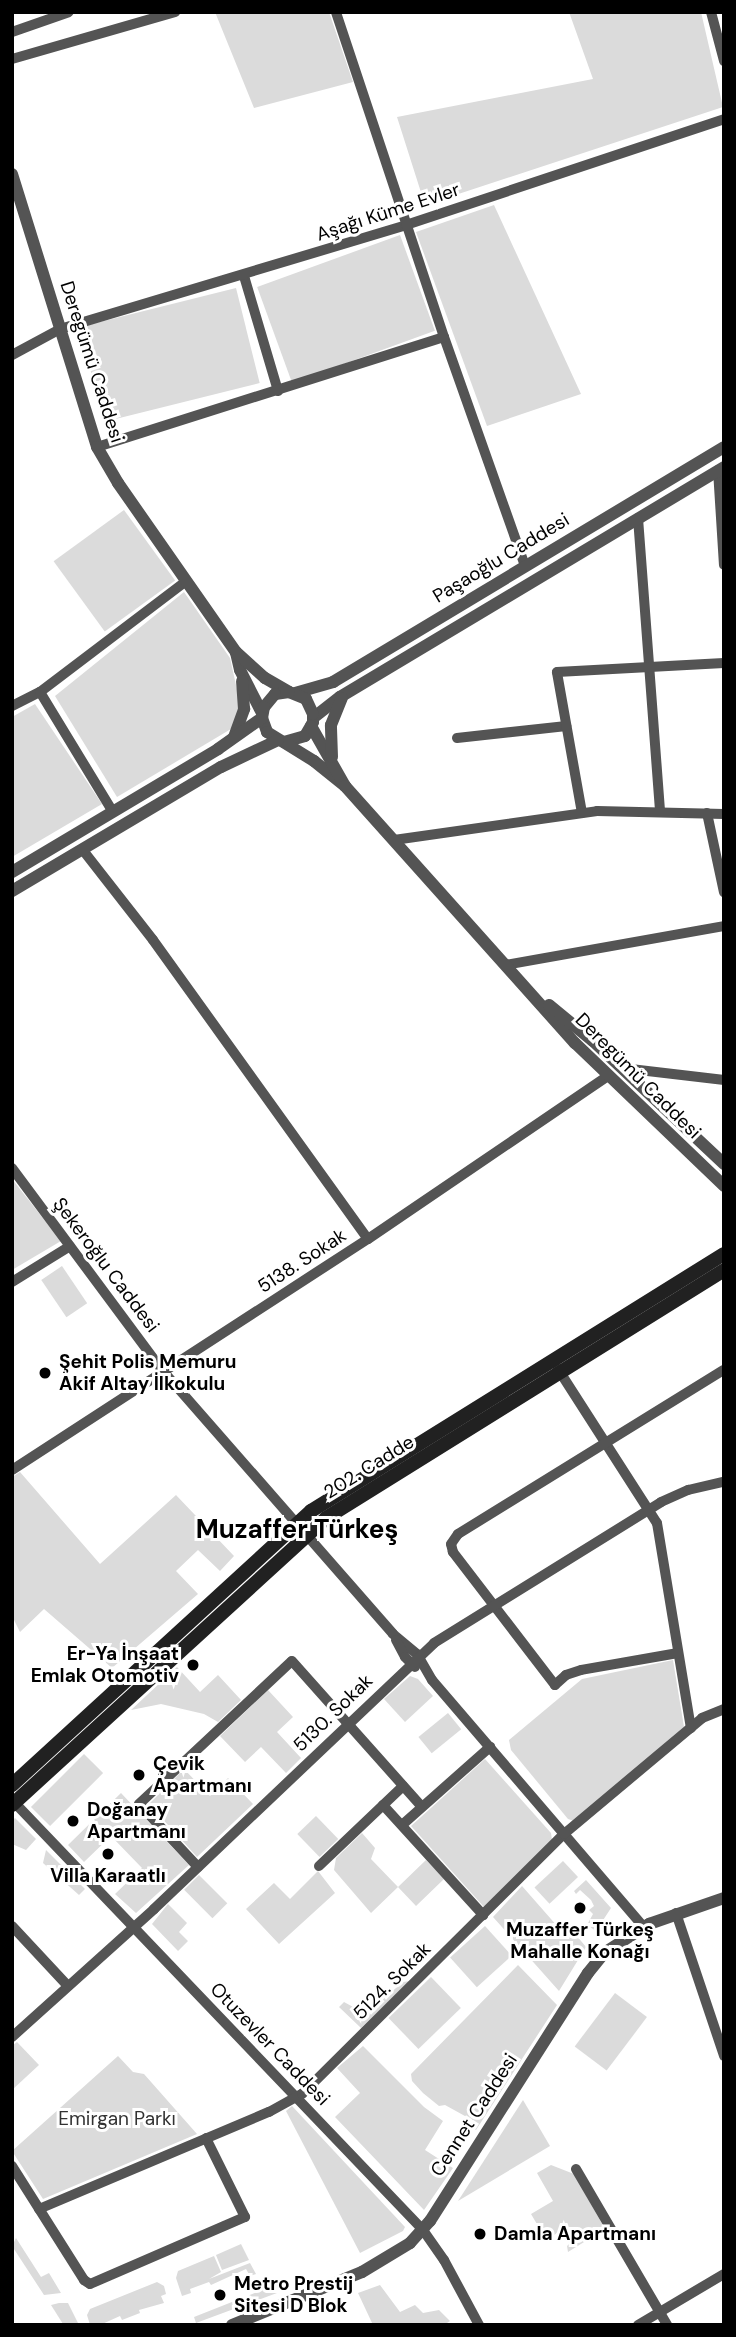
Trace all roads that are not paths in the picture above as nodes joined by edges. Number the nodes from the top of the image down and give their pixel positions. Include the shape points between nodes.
1 (69, 12) edge
2 (175, 12) edge
3 (336, 12) edge
4 (711, 12) edge
5 (12, 32) edge
6 (12, 59) edge
7 (724, 61) edge
8 (724, 119) edge
9 (12, 174) edge
10 (406, 225) junction
11 (244, 276) junction
12 (60, 329) junction
13 (444, 337) junction
14 (12, 355) edge
15 (278, 391) junction
16 (97, 447) junction
17 (724, 447) edge
18 (721, 468) edge
19 (638, 518) junction
20 (724, 565) edge
21 (525, 566) junction
22 (186, 581) junction
23 (236, 652) junction
24 (724, 663) edge
25 (649, 667) junction
26 (240, 670) junction
27 (40, 692) junction
28 (292, 693) junction
29 (345, 695) junction
30 (12, 706) edge
31 (262, 715) junction
32 (312, 722) junction
33 (566, 726) junction
34 (457, 738) dead end
35 (233, 739) junction
36 (281, 741) junction
37 (332, 761) junction
38 (345, 786) junction
39 (660, 811) junction
40 (113, 812) junction
41 (582, 813) junction
42 (707, 813) junction
43 (724, 814) edge
44 (394, 840) junction
45 (82, 849) junction
46 (12, 872) edge
47 (12, 891) edge
48 (724, 892) edge
49 (724, 926) edge
50 (505, 965) junction
51 (529, 990) junction
52 (622, 1068) junction
53 (608, 1076) junction
54 (724, 1080) edge
55 (724, 1164) edge
56 (12, 1168) edge
57 (724, 1186) edge
58 (368, 1240) junction
59 (70, 1246) junction
60 (724, 1254) edge
61 (724, 1270) edge
62 (12, 1282) edge
63 (556, 1366) junction
64 (724, 1370) edge
65 (163, 1371) junction
66 (605, 1443) junction
67 (13, 1469) edge
68 (724, 1482) edge
69 (650, 1509) junction
70 (302, 1528) junction
71 (494, 1605) junction
72 (678, 1653) junction
73 (414, 1660) junction
74 (724, 1709) edge
75 (348, 1723) junction
76 (691, 1728) junction
77 (490, 1747) junction
78 (12, 1785) edge
79 (403, 1786) junction
80 (13, 1803) edge
81 (383, 1805) junction
82 (422, 1807) junction
83 (402, 1825) junction
84 (564, 1834) junction
85 (319, 1866) dead end
86 (198, 1867) junction
87 (724, 1898) edge
88 (676, 1913) junction
89 (483, 1915) junction
90 (13, 1925) edge
91 (134, 1926) junction
92 (643, 1927) junction
93 (68, 1986) junction
94 (12, 2037) edge
95 (724, 2056) edge
96 (297, 2097) junction
97 (206, 2138) junction
98 (12, 2166) edge
99 (576, 2169) dead end
100 (39, 2209) junction
101 (423, 2230) junction
102 (724, 2274) edge
103 (660, 2312) junction
104 (249, 2322) edge
105 (232, 2325) edge
106 (479, 2325) edge
107 (638, 2325) edge
108 (667, 2325) edge

1 - 5 street
2 - 6 street
3 - 10 street
4 - 7 street
8 - 10 street, Aşağı Küme Evler
9 - 12 street, Deregümü Caddesi
10 - 11 street, Aşağı Küme Evler
10 - 13 street
11 - 12 street, Aşağı Küme Evler
11 - 15 street
12 - 14 street, Aşağı Küme Evler
12 - 16 street, Deregümü Caddesi
13 - 15 street
13 - 21 street
15 - 16 street
16 - 22 street, Deregümü Caddesi
17 - 21 street, Paşaoğlu Caddesi
18 - 19 street, Paşaoğlu Caddesi
18 - 20 street
19 - 25 street
19 - 29 street, Paşaoğlu Caddesi
21 - 28 street, Paşaoğlu Caddesi via 332,682
22 - 23 street, Deregümü Caddesi
22 - 27 street
23 - 26 street, Deregümü Caddesi
23 - 28 street, Deregümü Caddesi via 265,678
24 - 25 street
25 - 33 street via 557,672
25 - 39 street
26 - 31 street, Deregümü Caddesi
26 - 35 street via 244,709
27 - 30 street
27 - 40 street
28 - 31 street via 269,700
28 - 32 street via 306,699
29 - 32 street, Paşaoğlu Caddesi
29 - 37 street via 331,725
31 - 35 street
31 - 36 street via 267,732
32 - 36 street via 298,740
32 - 37 street, Deregümü Caddesi
33 - 34 street
33 - 41 street
35 - 40 street
36 - 38 street, Deregümü Caddesi
36 - 45 street via 221,766
37 - 38 street, Deregümü Caddesi
38 - 44 street, Deregümü Caddesi
39 - 41 street
39 - 42 street
40 - 46 street
41 - 44 street
42 - 43 street
42 - 48 street
44 - 50 street, Deregümü Caddesi
45 - 47 street
45 - 58 street via 153,940
49 - 50 street
50 - 51 street, Deregümü Caddesi
51 - 52 street, Deregümü Caddesi
51 - 53 street, Deregümü Caddesi
52 - 54 street
52 - 55 street, Deregümü Caddesi
53 - 57 street, Deregümü Caddesi
53 - 58 street, 5138. Sokak
56 - 59 street, Şekeroğlu Caddesi
58 - 65 street, 5138. Sokak
59 - 62 street
59 - 65 street, Şekeroğlu Caddesi
60 - 63 main road, 202. Cadde
61 - 63 main road, 202. Cadde
63 - 66 street
63 - 70 main road, 202. Cadde
64 - 66 street
65 - 67 street, 5138. Sokak
65 - 70 street, Şekeroğlu Caddesi
66 - 69 street
66 - 71 street via 452,1540 453,1552
68 - 69 street, 5130. Sokak via 688,1490
69 - 71 street, 5130. Sokak
69 - 72 street via 659,1533
70 - 73 street, Şekeroğlu Caddesi
70 - 78 main road, 202. Cadde
70 - 80 main road, 202. Cadde
71 - 72 street via 555,1685 573,1672
71 - 73 street, 5130. Sokak
72 - 76 street
73 - 75 street, 5130. Sokak
73 - 77 street, Şekeroğlu Caddesi
74 - 76 street, 5124. Sokak
75 - 79 street
75 - 86 street, 5130. Sokak
75 - 86 street via 292,1661 139,1804
76 - 84 street, 5124. Sokak
77 - 82 street
77 - 84 street, Şekeroğlu Caddesi
79 - 81 street
79 - 82 street
80 - 91 street, Otuzevler Caddesi
81 - 83 street
81 - 85 street
82 - 83 street
83 - 89 street
84 - 89 street, 5124. Sokak
84 - 92 street, Şekeroğlu Caddesi
86 - 91 street, 5130. Sokak
87 - 88 street, Cennet Caddesi
88 - 92 street, Cennet Caddesi
88 - 95 street
89 - 96 street, 5124. Sokak
90 - 93 street
91 - 93 street, 5130. Sokak
91 - 96 street, Otuzevler Caddesi
92 - 101 street, Cennet Caddesi via 596,1962
93 - 94 street, 5130. Sokak
96 - 97 street, 5124. Sokak
96 - 101 street, Otuzevler Caddesi
97 - 100 street, 5124. Sokak
97 - 100 street via 245,2217 89,2284
98 - 100 street
99 - 103 street
101 - 104 street, Cennet Caddesi via 383,2262
101 - 106 street, Otuzevler Caddesi
102 - 103 street
103 - 107 street
103 - 108 street
104 - 105 street, Cennet Caddesi

